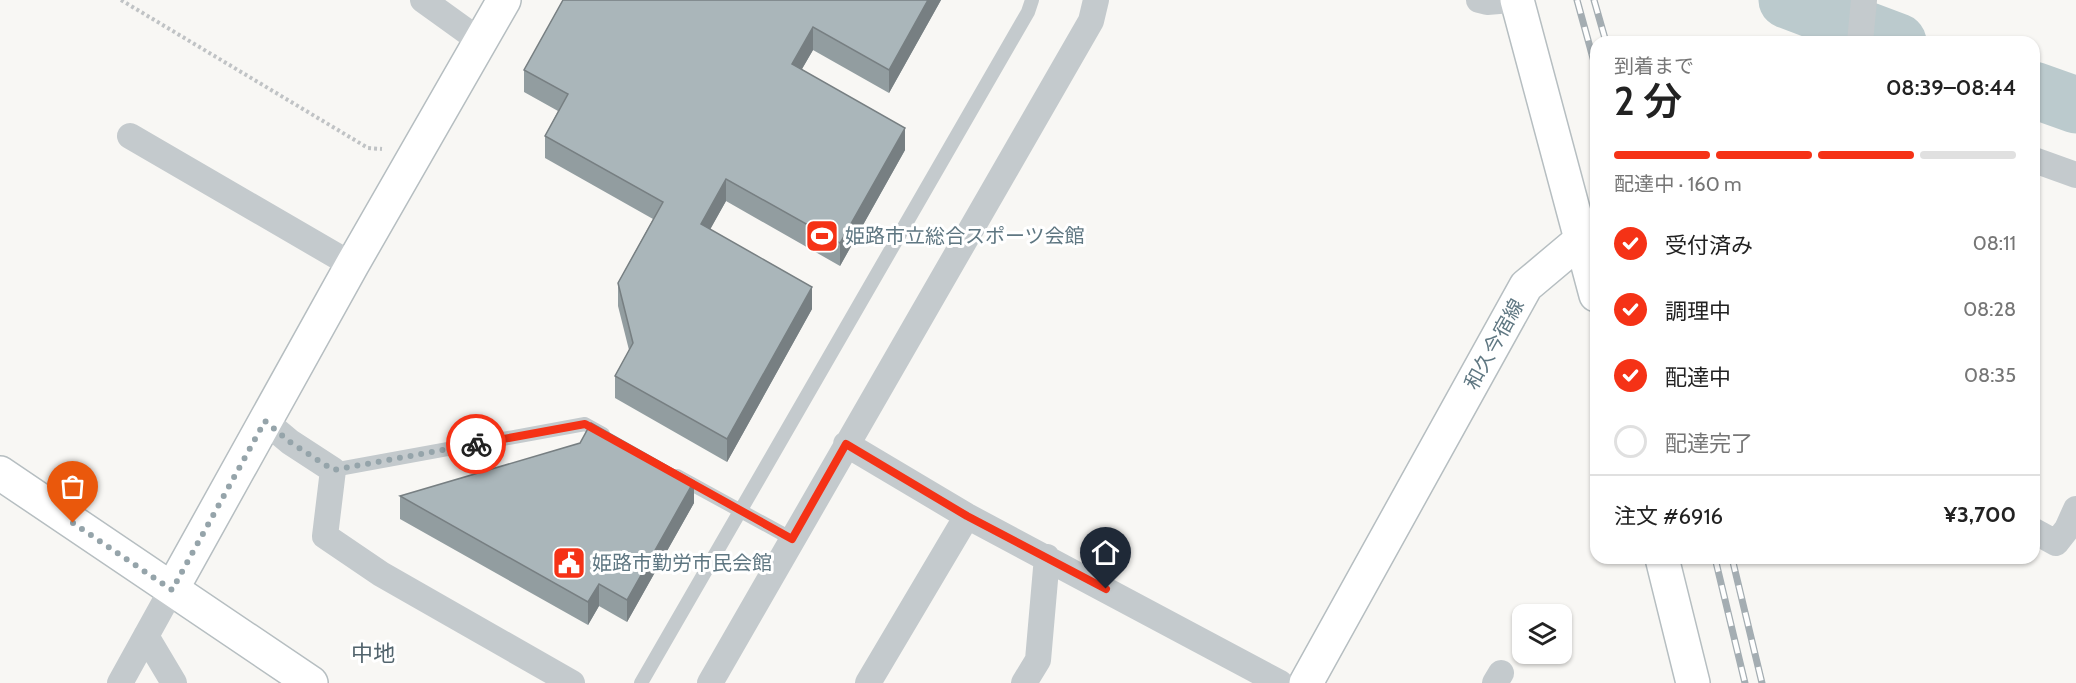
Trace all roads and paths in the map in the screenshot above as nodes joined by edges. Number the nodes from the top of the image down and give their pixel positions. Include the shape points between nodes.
1 (121, 0) edge
2 (423, 0) edge
3 (504, 0) edge
4 (1032, 0) edge
5 (1096, 0) edge
6 (1479, 0) edge
7 (1511, 0) edge
8 (1517, 0) edge
9 (1864, 0) edge
10 (1861, 36) edge
11 (480, 41) junction
12 (130, 136) dead end
13 (416, 155) junction
14 (2040, 162) edge
15 (2076, 175) edge
16 (1582, 239) junction
17 (352, 265) junction
18 (1590, 271) edge
19 (265, 421) junction
20 (616, 442) edge
21 (846, 444) junction
22 (333, 470) junction
23 (668, 470) edge
24 (0, 473) edge
25 (2076, 509) edge
26 (740, 511) junction
27 (967, 516) junction
28 (2040, 534) edge
29 (792, 539) junction
30 (1047, 557) junction
31 (1663, 564) edge
32 (172, 590) junction
33 (146, 636) junction
34 (1039, 672) edge
35 (120, 683) edge
36 (174, 683) edge
37 (310, 683) edge
38 (572, 683) edge
39 (642, 683) edge
40 (710, 683) edge
41 (868, 683) edge
42 (1024, 683) edge
43 (1280, 683) edge
44 (1306, 683) edge
45 (1693, 683) edge

1 - 13 path via 368,148
2 - 11 street
3 - 11 street
4 - 26 lane
5 - 21 street via 1091,21
6 - 7 street
8 - 16 street
9 - 10 street
11 - 13 street
12 - 17 street
13 - 17 street
14 - 15 street
16 - 18 street
16 - 44 street, 和久今宿線 via 1526,286
17 - 19 street
19 - 22 street
19 - 32 street
20 - 22 lane via 585,424
21 - 27 street
21 - 29 street
22 - 38 street via 325,536 381,574
23 - 26 lane
24 - 32 street
25 - 28 street via 2056,543
26 - 29 lane
26 - 39 lane
27 - 30 street
27 - 41 street
29 - 40 street
30 - 34 street
30 - 43 street
31 - 45 street
32 - 33 street
32 - 37 street
33 - 35 street
33 - 36 street
34 - 42 street

